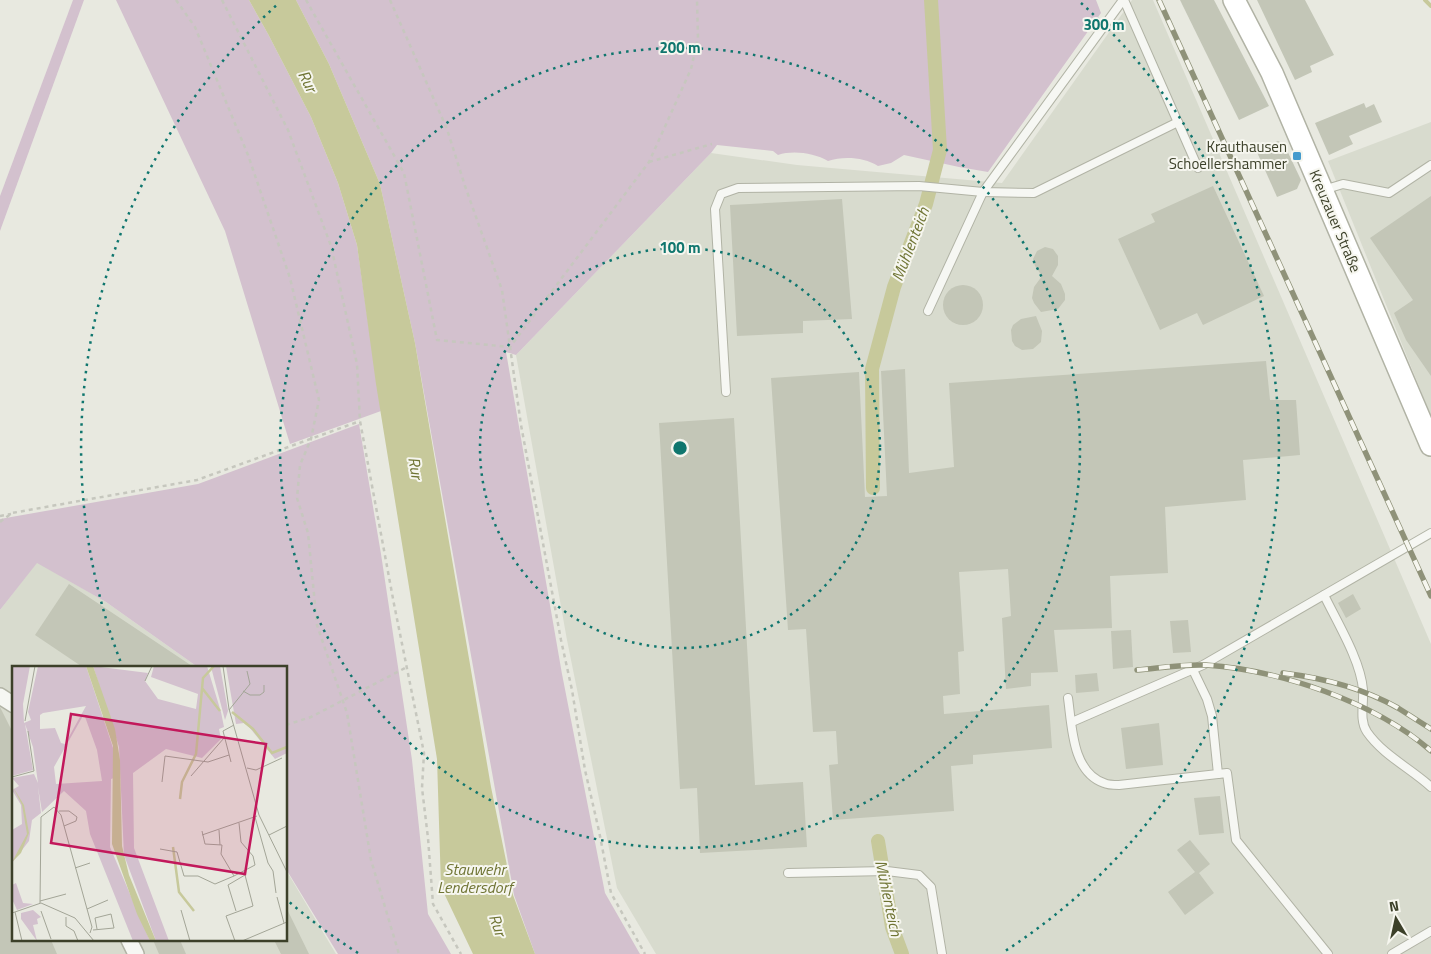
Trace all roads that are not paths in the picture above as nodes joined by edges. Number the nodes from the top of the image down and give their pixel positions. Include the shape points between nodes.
1 (1124, 0) edge
2 (1234, 0) edge
3 (1178, 122) junction
4 (1431, 165) edge
5 (1198, 168) dead end
6 (1322, 190) junction
7 (983, 192) junction
8 (928, 310) dead end
9 (726, 392) dead end
10 (1431, 445) edge
11 (1431, 533) edge
12 (1324, 595) junction
13 (1193, 670) junction
14 (0, 696) edge
15 (1068, 698) dead end
16 (12, 704) edge
17 (1072, 722) junction
18 (1218, 774) junction
19 (1431, 787) edge
20 (788, 873) dead end
21 (1431, 931) edge
22 (130, 942) edge
23 (136, 954) edge
24 (942, 954) edge
25 (1328, 954) edge
26 (1392, 954) edge

1 - 3 lane
1 - 7 lane
2 - 6 main road, Kreuzauer Straße via 1272,73
3 - 5 lane
3 - 7 lane via 1034,193
4 - 6 lane via 1389,193 1343,184
6 - 10 main road, Kreuzauer Straße
7 - 8 lane
7 - 9 lane via 919,186 738,188 721,194 715,209
11 - 12 lane
12 - 13 lane
12 - 19 lane via 1359,670 1366,730 1379,746
13 - 17 lane
13 - 18 lane via 1212,716
14 - 16 street
15 - 17 lane
17 - 18 lane via 1078,757 1089,774 1104,783 1119,785
18 - 25 lane via 1228,773 1236,840
20 - 24 lane via 887,871 919,875 931,887
21 - 26 lane
22 - 23 street

